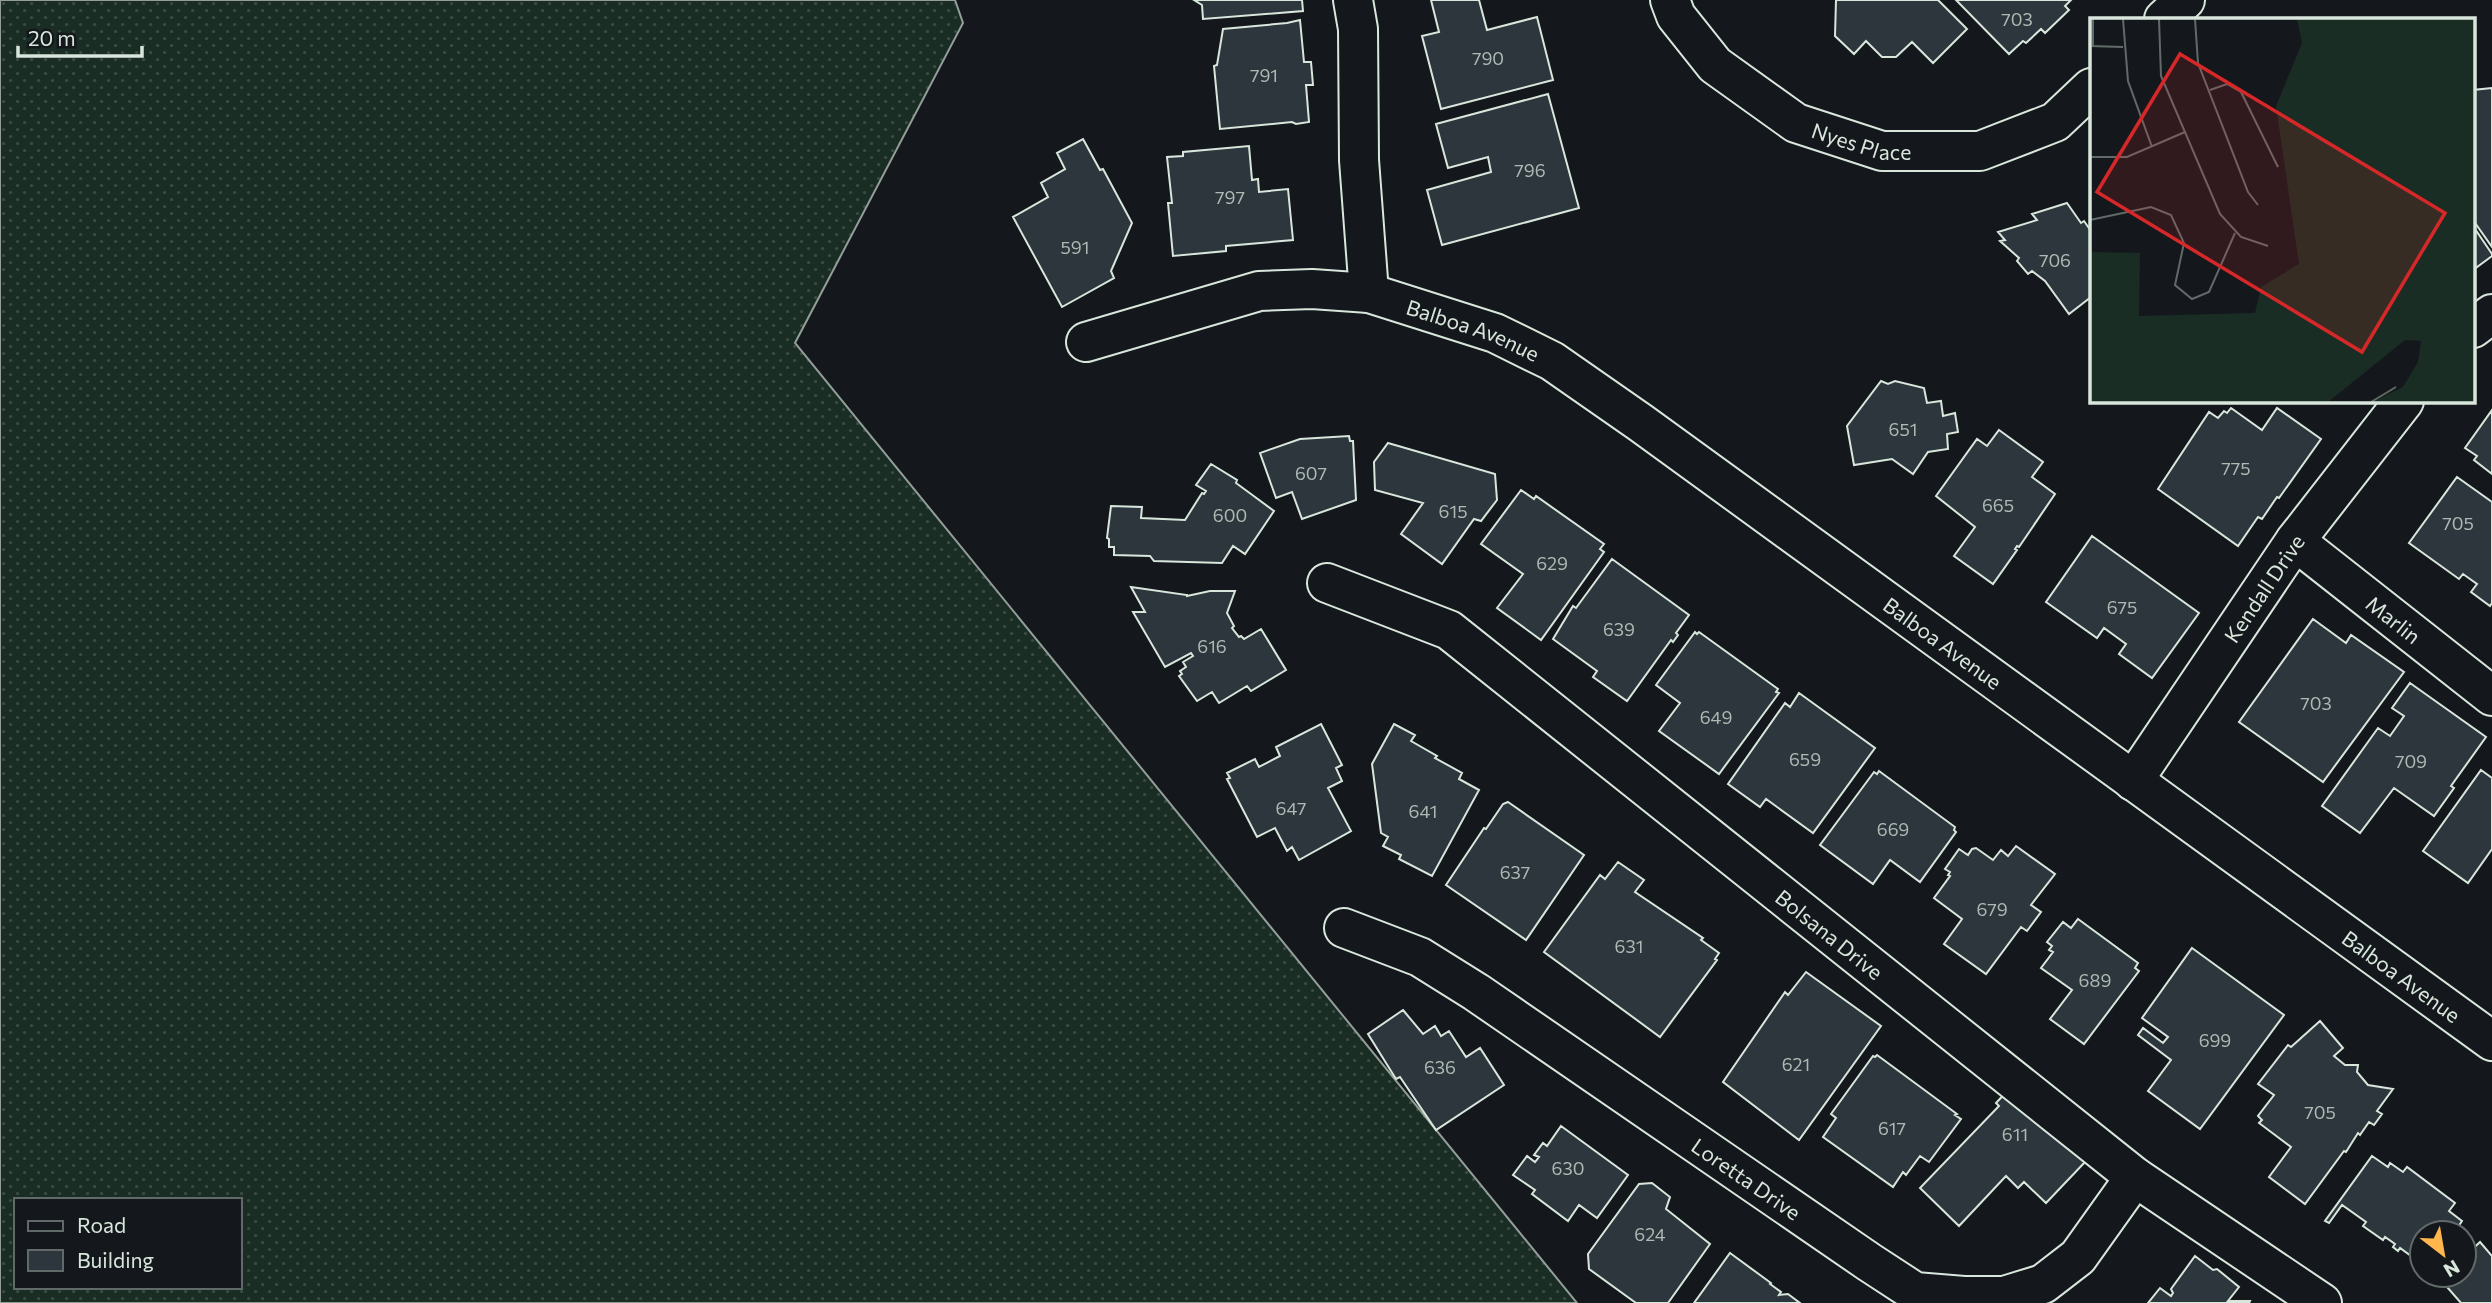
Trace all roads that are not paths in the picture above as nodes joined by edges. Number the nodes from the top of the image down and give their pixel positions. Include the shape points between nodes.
1 (1353, 0) edge
2 (1670, 0) edge
3 (2185, 0) edge
4 (2165, 18) edge
5 (2090, 89) edge
6 (1369, 293) junction
7 (2492, 314) edge
8 (2474, 327) edge
9 (1086, 342) dead end
10 (2402, 402) edge
11 (2295, 541) junction
12 (1327, 583) dead end
13 (2492, 696) edge
14 (2133, 781) junction
15 (1344, 928) dead end
16 (2492, 1041) edge
17 (2135, 1177) junction
18 (2322, 1303) edge

1 - 6 street via 1359,29 1359,160
2 - 5 street, Nyes Place via 1676,16 1715,65 1786,116 1882,151 1980,150 2055,122
3 - 4 street
6 - 9 street, Balboa Avenue via 1259,291
6 - 14 street, Balboa Avenue via 1495,333 1552,361
7 - 8 street
10 - 11 street, Kendall Drive
11 - 13 street, Marlin
11 - 14 street, Kendall Drive
12 - 17 street, Bolsana Drive via 1448,630
14 - 16 street, Balboa Avenue
15 - 17 street, Loretta Drive via 1420,957 1476,992 1915,1292 2004,1296 2043,1284 2078,1256
17 - 18 street, Bolsana Drive

